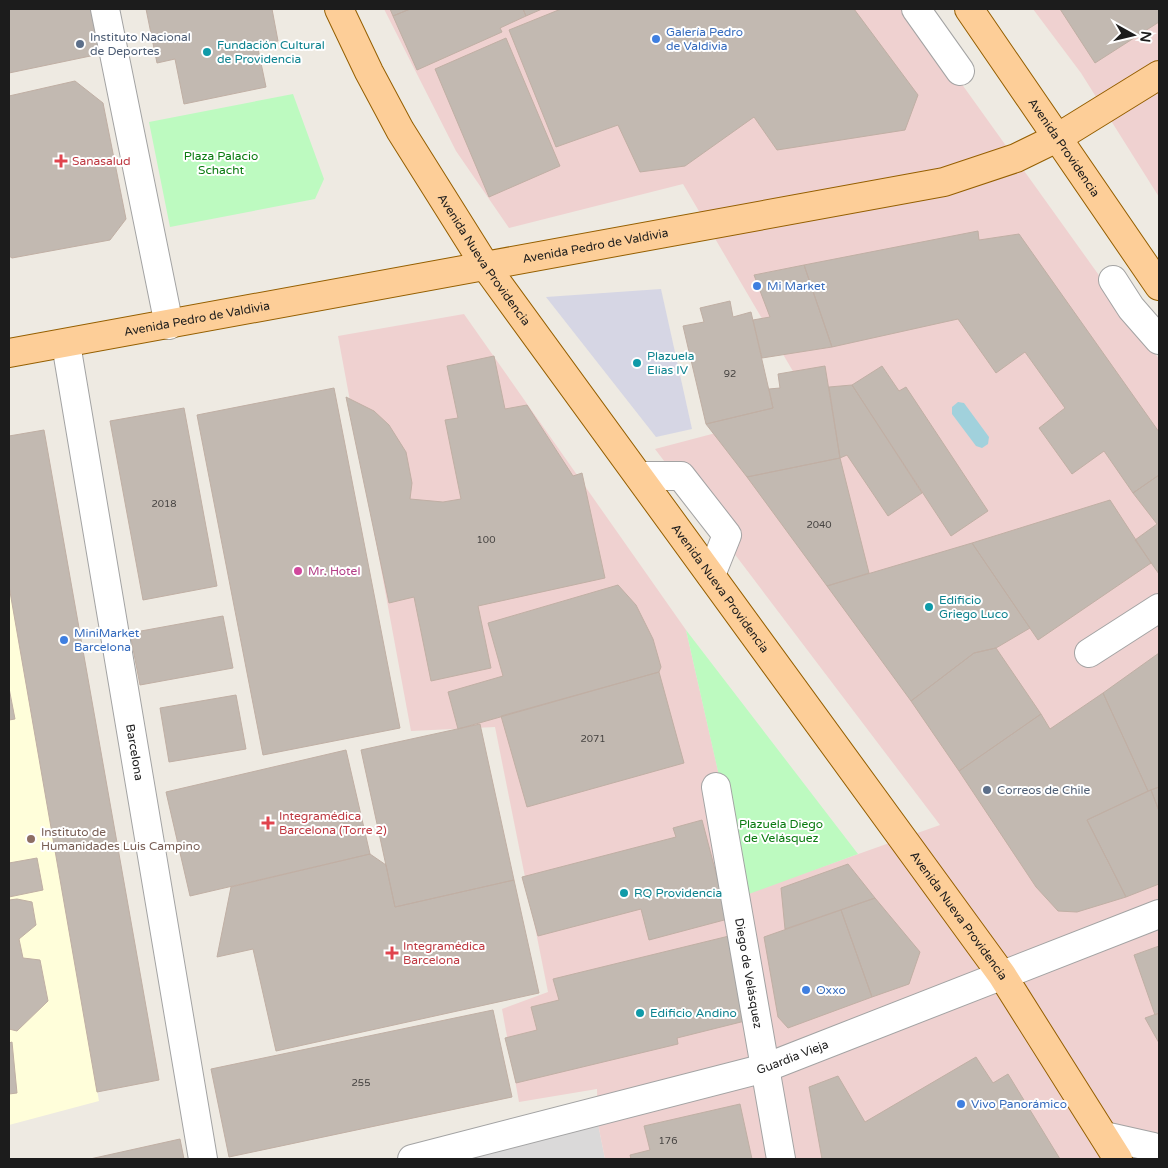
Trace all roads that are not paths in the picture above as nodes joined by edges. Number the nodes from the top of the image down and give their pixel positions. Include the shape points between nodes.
1 (105, 9) edge
2 (339, 9) edge
3 (916, 9) edge
4 (969, 9) edge
5 (960, 72) dead end
6 (1159, 75) edge
7 (1058, 138) junction
8 (486, 267) junction
9 (1113, 280) dead end
10 (1159, 286) edge
11 (170, 325) junction
12 (1159, 340) edge
13 (66, 344) junction
14 (9, 353) edge
15 (639, 476) junction
16 (712, 575) junction
17 (1159, 608) edge
18 (1088, 654) dead end
19 (716, 787) dead end
20 (1159, 914) edge
21 (1002, 975) junction
22 (766, 1068) junction
23 (1104, 1136) junction
24 (1159, 1157) edge
25 (203, 1159) edge
26 (412, 1159) edge
27 (781, 1159) edge
28 (1118, 1159) edge

1 - 11 street
2 - 8 main road, Avenida Nueva Providencia via 400,130
3 - 5 street
4 - 7 main road, Avenida Providencia
6 - 7 main road, Avenida Pedro de Valdivia
7 - 8 main road, Avenida Pedro de Valdivia via 1016,158 944,182
7 - 10 main road, Avenida Providencia
8 - 11 main road, Avenida Pedro de Valdivia
8 - 15 main road, Avenida Nueva Providencia
9 - 12 street via 1131,308
11 - 13 main road, Avenida Pedro de Valdivia
13 - 14 main road, Avenida Pedro de Valdivia
13 - 25 street, Barcelona
15 - 16 main road, Avenida Nueva Providencia
15 - 16 street via 681,476 728,535
16 - 21 main road, Avenida Nueva Providencia
17 - 18 street
19 - 22 street, Diego de Velásquez
20 - 21 street, Guardia Vieja
21 - 22 street, Guardia Vieja
21 - 23 main road, Avenida Nueva Providencia
22 - 26 street, Guardia Vieja
22 - 27 street, Diego de Velásquez
23 - 24 street via 1153,1148
23 - 28 main road, Avenida Nueva Providencia

